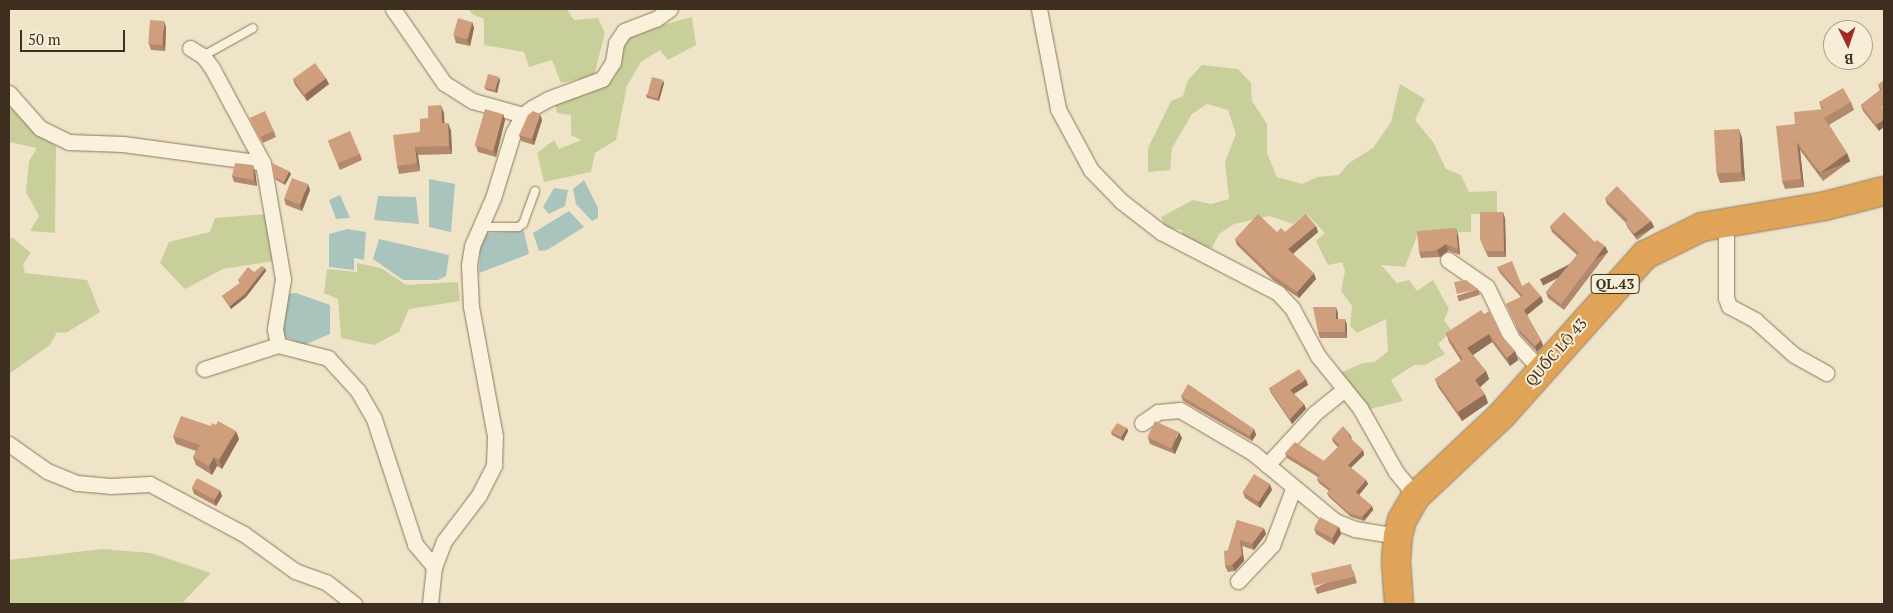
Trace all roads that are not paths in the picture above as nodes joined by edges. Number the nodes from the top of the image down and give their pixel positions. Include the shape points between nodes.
1 (392, 9) edge
2 (670, 9) edge
3 (1039, 9) edge
4 (253, 28) dead end
5 (197, 52) joint
6 (9, 93) edge
7 (523, 114) junction
8 (263, 162) junction
9 (535, 191) dead end
10 (1884, 191) edge
11 (1726, 222) junction
12 (480, 227) junction
13 (1448, 260) dead end
14 (278, 345) junction
15 (204, 369) dead end
16 (1541, 370) junction
17 (1826, 373) dead end
18 (1345, 389) junction
19 (1142, 423) dead end
20 (9, 444) edge
21 (1267, 465) junction
22 (1293, 488) junction
23 (1416, 496) junction
24 (1398, 536) junction
25 (434, 567) junction
26 (1238, 581) dead end
27 (354, 604) edge
28 (430, 604) edge
29 (1399, 604) edge

1 - 7 street via 444,83 473,100
2 - 7 street via 656,19 624,31 616,42 613,62 602,79 548,98
3 - 18 street via 1058,109 1068,133 1091,170 1142,218 1182,244 1224,262 1278,293 1292,308 1318,356
4 - 5 lane
5 - 8 street
6 - 8 street via 40,128 63,140 123,144
7 - 12 street
8 - 14 street via 283,279 275,329
9 - 12 lane via 524,224
10 - 11 highway, QUỐC LỘ 43 / QL.43 via 1826,206
11 - 16 highway, QUỐC LỘ 43 / QL.43 via 1683,234 1645,254
11 - 17 street via 1726,298 1729,306 1755,320 1794,355
12 - 25 street via 472,246 468,284 495,436 494,465 479,495 449,530
13 - 16 street via 1487,288 1512,339
14 - 15 street
14 - 25 street via 328,358 358,391 374,419 415,544
16 - 23 highway, QUỐC LỘ 43 / QL.43 via 1490,427
18 - 21 street via 1315,413
18 - 23 street via 1373,427 1396,472
19 - 21 street via 1158,412 1180,410
20 - 27 street via 47,471 77,483 110,486 150,484 244,534 296,571 326,582
21 - 22 street
22 - 24 street via 1345,526
22 - 26 street via 1272,546
23 - 24 highway, QL.43 via 1402,520
24 - 29 highway, QL.43
25 - 28 street

